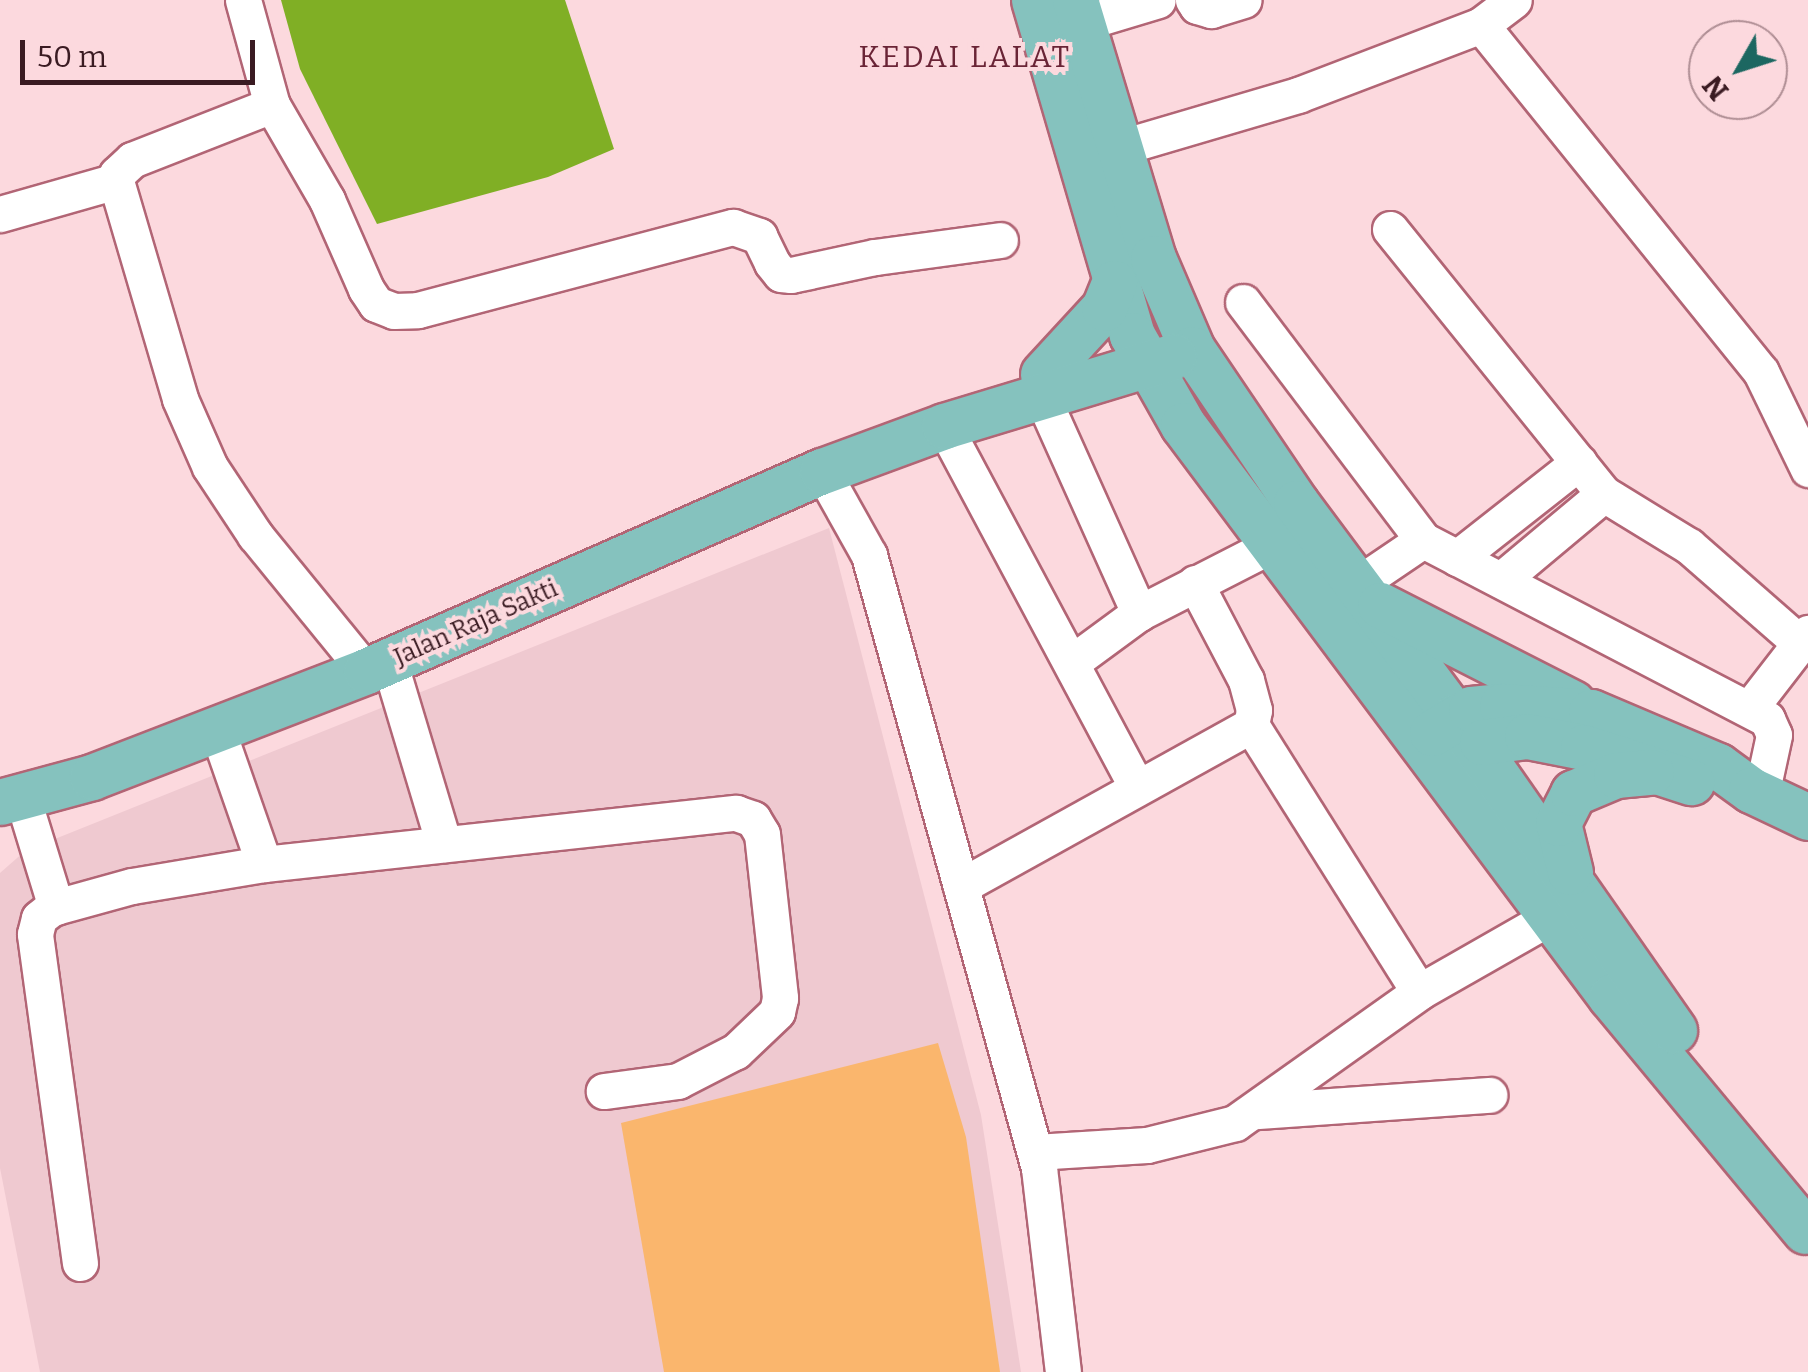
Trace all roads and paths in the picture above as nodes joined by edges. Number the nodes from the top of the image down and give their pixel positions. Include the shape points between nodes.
1 (243, 0) edge
2 (1034, 0) edge
3 (1158, 0) edge
4 (1193, 0) edge
5 (1243, 0) edge
6 (1514, 0) edge
7 (1079, 11) edge
8 (1480, 25) junction
9 (272, 105) junction
10 (1118, 148) junction
11 (116, 182) junction
12 (0, 214) edge
13 (1390, 229) dead end
14 (1000, 240) dead end
15 (1114, 283) junction
16 (1243, 302) dead end
17 (1183, 331) junction
18 (1140, 351) junction
19 (1048, 389) junction
20 (1183, 424) junction
21 (944, 426) junction
22 (1579, 462) junction
23 (1808, 469) edge
24 (822, 472) junction
25 (1604, 494) junction
26 (1423, 540) junction
27 (1274, 544) junction
28 (1458, 558) junction
29 (1501, 580) junction
30 (1195, 584) junction
31 (1363, 591) junction
32 (1139, 614) junction
33 (1804, 638) edge
34 (1071, 663) junction
35 (377, 666) junction
36 (1750, 708) junction
37 (1591, 712) junction
38 (1251, 725) junction
39 (217, 728) junction
40 (1448, 741) junction
41 (1652, 772) junction
42 (1137, 787) junction
43 (1756, 792) junction
44 (11, 799) edge
45 (1808, 817) edge
46 (444, 844) junction
47 (264, 864) junction
48 (961, 886) junction
49 (1563, 902) junction
50 (56, 907) junction
51 (1420, 992) junction
52 (604, 1091) dead end
53 (1489, 1094) dead end
54 (1258, 1111) junction
55 (1034, 1152) junction
56 (1807, 1233) edge
57 (80, 1264) dead end
58 (1063, 1372) edge

1 - 9 street
2 - 15 main road
3 - 7 street
4 - 5 street via 1204,10
6 - 8 street
7 - 10 main road
8 - 10 street via 1298,94
8 - 23 street via 1761,372
9 - 11 street via 132,160
9 - 14 street via 327,200 366,288 376,304 394,311 732,226 759,236 781,274 791,275
10 - 17 main road
11 - 12 street
11 - 35 street via 180,399 210,467 256,535
13 - 22 street
15 - 18 main road
15 - 19 main road
16 - 26 street
17 - 18 main road, Jalan Raja Sakti
17 - 31 main road via 1241,424
18 - 19 main road, Jalan Raja Sakti
18 - 20 main road
19 - 20 main road via 1096,394
19 - 21 main road, Jalan Raja Sakti
19 - 32 street
20 - 27 main road
21 - 24 main road, Jalan Raja Sakti
21 - 34 street
22 - 25 street
22 - 28 street
24 - 35 main road, Jalan Raja Sakti
24 - 48 street via 869,555
25 - 29 street
25 - 33 street via 1688,546
26 - 28 street
26 - 31 street
27 - 30 street
27 - 40 main road
28 - 29 street
29 - 36 street
30 - 32 street
30 - 38 street via 1246,680
31 - 37 main road
31 - 40 main road
32 - 34 street
33 - 36 street
34 - 42 street
35 - 39 main road, Jalan Raja Sakti
35 - 46 street
36 - 43 street via 1768,720 1774,735
37 - 40 main road via 1502,706
37 - 43 main road via 1718,766
38 - 42 street
38 - 51 street
39 - 44 main road, Jalan Raja Sakti
39 - 47 street
40 - 41 main road via 1527,736
40 - 49 main road
41 - 43 main road via 1726,792
41 - 49 main road via 1592,782 1562,807
42 - 48 street
43 - 45 main road
44 - 50 street
46 - 47 street
46 - 52 street via 736,813 759,825 778,1012 736,1050 678,1081
47 - 50 street via 132,886
48 - 55 street
49 - 51 street
49 - 56 main road via 1733,1113
50 - 57 street via 38,918 35,934
51 - 54 street
53 - 54 street
54 - 55 street via 1216,1130 1147,1145
55 - 58 street

